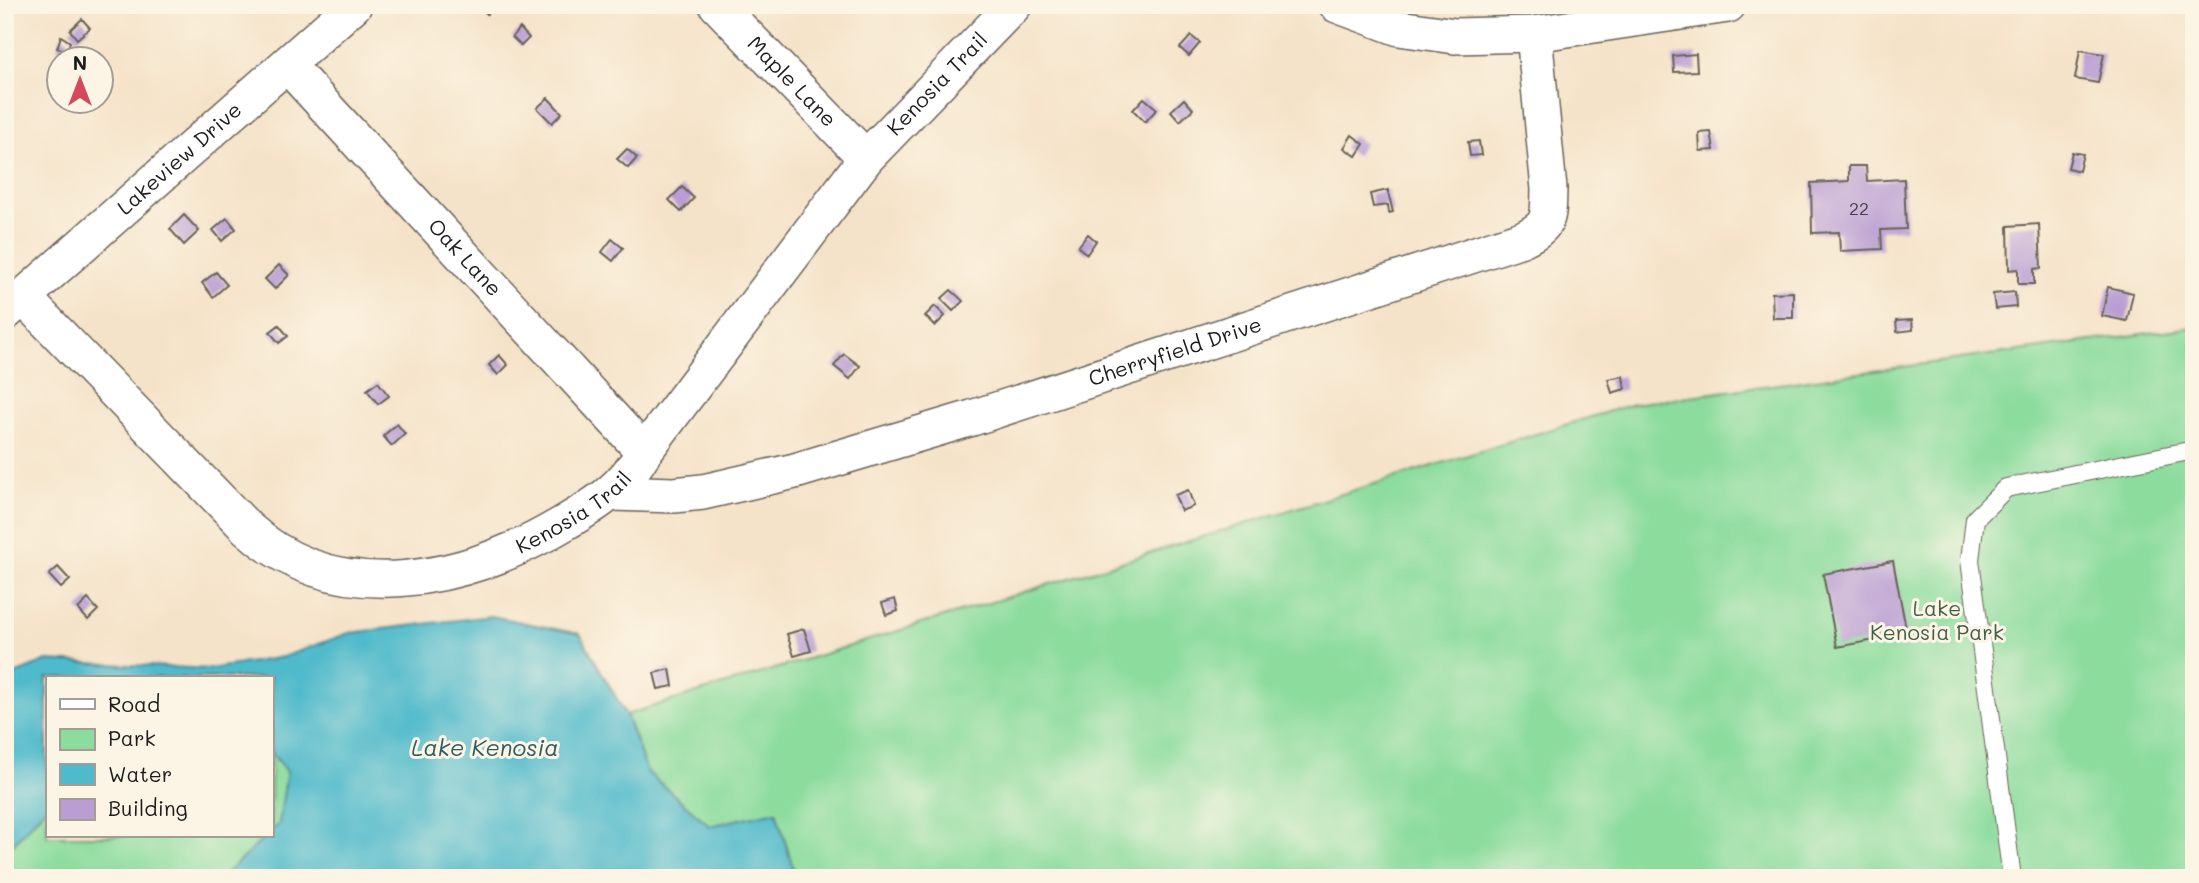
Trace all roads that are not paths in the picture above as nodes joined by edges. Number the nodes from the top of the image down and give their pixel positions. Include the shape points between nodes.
1 (354, 5) edge
2 (717, 5) edge
3 (1014, 5) edge
4 (1337, 5) edge
5 (1728, 5) edge
6 (1534, 34) junction
7 (286, 65) junction
8 (866, 158) junction
9 (14, 305) edge
10 (2194, 450) edge
11 (644, 452) junction
12 (613, 493) junction
13 (2012, 878) edge

1 - 7 street, Lakeview Drive
2 - 8 street, Maple Lane
3 - 8 street, Kenosia Trail
4 - 6 street via 1399,28 1430,34
5 - 6 street
6 - 12 street, Cherryfield Drive via 1549,189 1546,223 1535,233 985,414 796,471 703,492
7 - 9 street, Lakeview Drive
7 - 11 street, Oak Lane
8 - 11 street, Kenosia Trail
9 - 12 street, Kenosia Trail via 247,528 278,553 321,570 356,578 411,579 471,567 530,544
10 - 13 lane via 2006,488 1975,519 1970,560
11 - 12 street, Kenosia Trail

